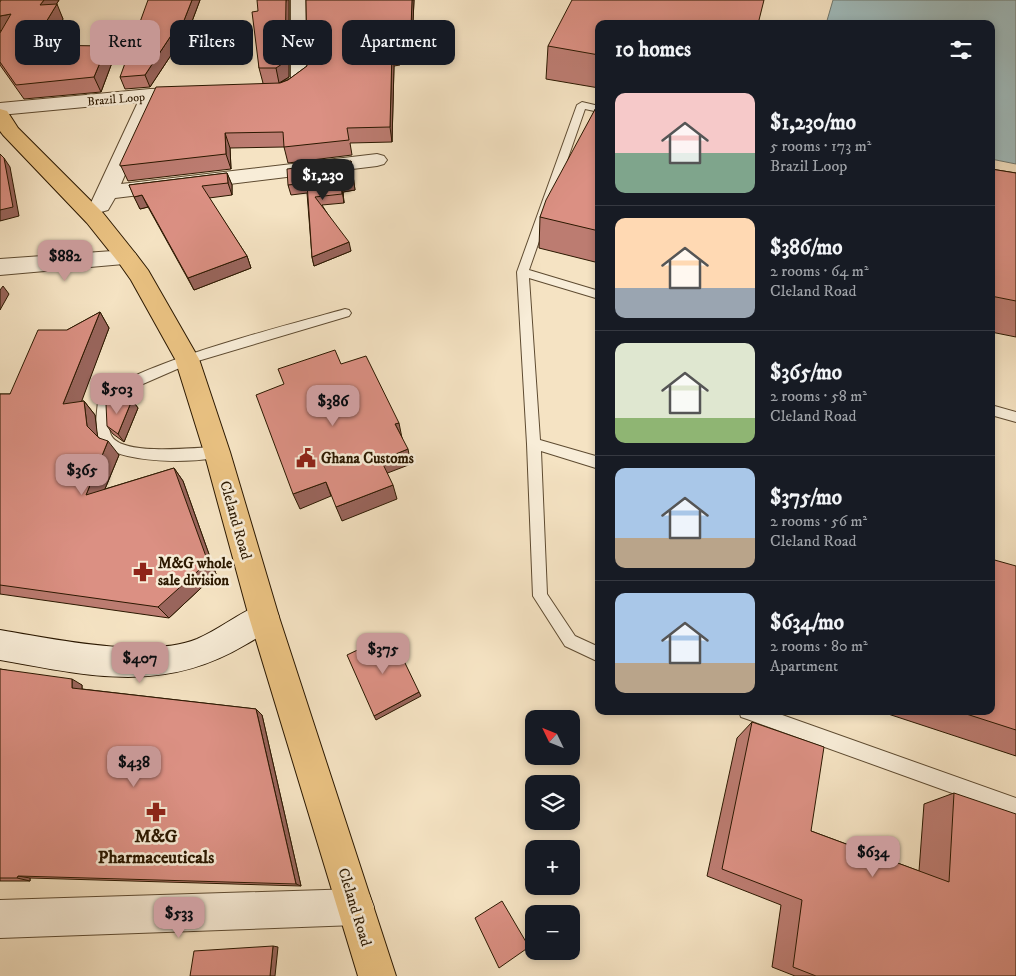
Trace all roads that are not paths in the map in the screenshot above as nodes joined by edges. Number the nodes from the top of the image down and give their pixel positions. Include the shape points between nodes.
1 (299, 0) edge
2 (253, 93) edge
3 (208, 94) edge
4 (150, 96) junction
5 (595, 108) edge
6 (0, 109) edge
7 (0, 115) edge
8 (377, 160) dead end
9 (107, 192) junction
10 (95, 218) junction
11 (127, 258) junction
12 (0, 268) edge
13 (523, 272) junction
14 (595, 294) edge
15 (345, 313) dead end
16 (186, 359) junction
17 (995, 411) edge
18 (1016, 418) edge
19 (534, 444) junction
20 (217, 452) junction
21 (595, 461) edge
22 (264, 617) junction
23 (0, 646) edge
24 (595, 653) edge
25 (759, 715) edge
26 (1016, 808) edge
27 (356, 907) junction
28 (0, 919) edge
29 (377, 976) edge

1 - 2 street via 300,80 284,90
3 - 4 street, Brazil Loop
4 - 6 street, Brazil Loop
4 - 9 street
5 - 13 lane via 582,106
7 - 10 main road, Cleland Road via 10,131
8 - 9 street
9 - 10 street
10 - 11 main road, Cleland Road
11 - 12 street
11 - 16 main road, Cleland Road
13 - 14 lane
13 - 19 lane
15 - 16 lane
16 - 20 main road, Cleland Road
16 - 20 lane via 116,391 104,401 105,438 113,448 129,454
17 - 18 lane
19 - 21 lane
19 - 24 lane via 540,596 570,640
20 - 22 main road, Cleland Road
22 - 23 street via 195,655 150,661 83,659
22 - 27 main road, Cleland Road
25 - 26 lane
27 - 28 street
27 - 29 main road, Cleland Road

